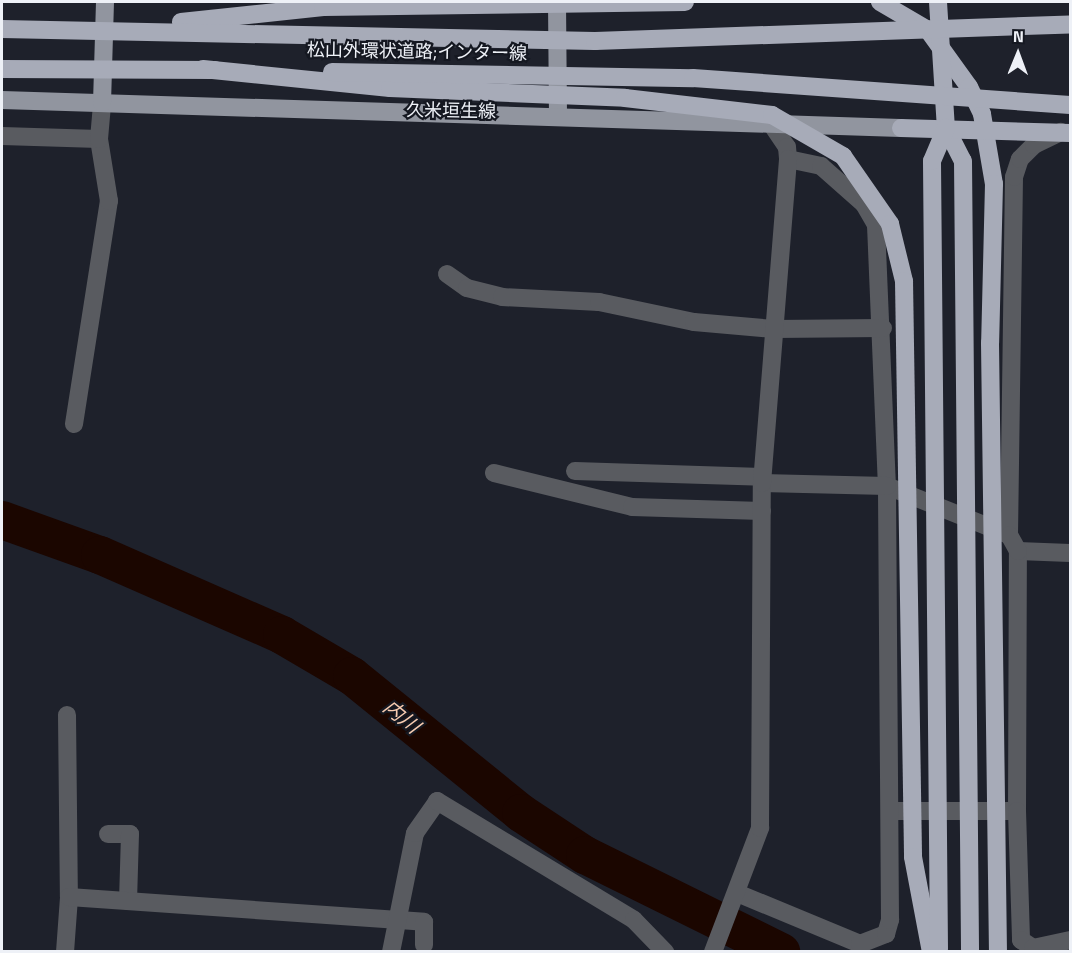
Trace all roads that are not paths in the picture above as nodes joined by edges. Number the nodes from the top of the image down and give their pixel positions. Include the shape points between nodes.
1 (105, 2) edge
2 (557, 2) edge
3 (685, 2) edge
4 (880, 2) edge
5 (938, 2) edge
6 (1071, 24) edge
7 (2, 29) edge
8 (121, 29) junction
9 (2, 69) edge
10 (203, 69) junction
11 (2, 100) edge
12 (102, 103) junction
13 (1071, 105) edge
14 (558, 116) junction
15 (774, 128) junction
16 (901, 128) joint
17 (946, 128) junction
18 (1066, 132) edge
19 (2, 136) edge
20 (99, 139) junction
21 (788, 159) junction
22 (447, 274) dead end
23 (884, 328) junction
24 (774, 329) junction
25 (74, 424) dead end
26 (575, 471) dead end
27 (494, 473) dead end
28 (762, 480) junction
29 (887, 486) junction
30 (762, 511) junction
31 (1013, 543) junction
32 (1071, 554) edge
33 (67, 715) dead end
34 (890, 811) junction
35 (1017, 811) junction
36 (108, 834) dead end
37 (69, 897) junction
38 (735, 898) junction
39 (128, 901) junction
40 (397, 922) junction
41 (1071, 940) edge
42 (424, 945) dead end
43 (714, 950) edge
44 (65, 951) edge
45 (391, 951) edge
46 (664, 951) edge
47 (931, 951) edge
48 (939, 951) edge
49 (970, 951) edge
50 (998, 951) edge

1 - 12 main road
2 - 14 main road
3 - 8 highway via 323,7
4 - 50 highway via 928,30 969,87 984,124 994,184 990,343
5 - 17 highway
6 - 8 highway, 松山外環状道路;インター線 via 595,41
7 - 8 highway, 松山外環状道路;インター線
9 - 10 highway, 松山外環状道路;インター線
10 - 13 highway, 松山外環状道路;インター線 via 832,84
10 - 47 highway via 390,88 625,98 772,116 843,156 890,224 904,281 913,857
11 - 12 main road, 久米垣生線
12 - 14 main road, 久米垣生線
12 - 20 street
14 - 15 main road, 久米垣生線
15 - 16 main road, 久米垣生線
15 - 21 street via 787,147
16 - 17 highway
17 - 18 highway
17 - 48 highway via 932,161
17 - 49 highway via 963,160
18 - 31 street via 1034,146 1020,159 1014,177
19 - 20 street
20 - 25 street via 109,201
21 - 23 street via 821,166 872,215
21 - 24 street
22 - 24 street via 467,288 502,297 599,302 694,322
23 - 24 street
23 - 29 street
24 - 28 street
26 - 28 street
27 - 30 street via 632,507
28 - 29 street
28 - 30 street
29 - 31 street
29 - 34 street
30 - 38 street via 761,806 754,849
31 - 32 street
31 - 35 street
33 - 37 street
34 - 35 street
34 - 38 street via 890,920 886,933 875,942 830,934
35 - 41 street via 1021,940 1033,948
36 - 39 street via 130,834
37 - 39 street
37 - 44 street
38 - 43 street
39 - 40 street
40 - 42 street via 424,922
40 - 45 street
40 - 46 street via 415,833 437,801 634,920

